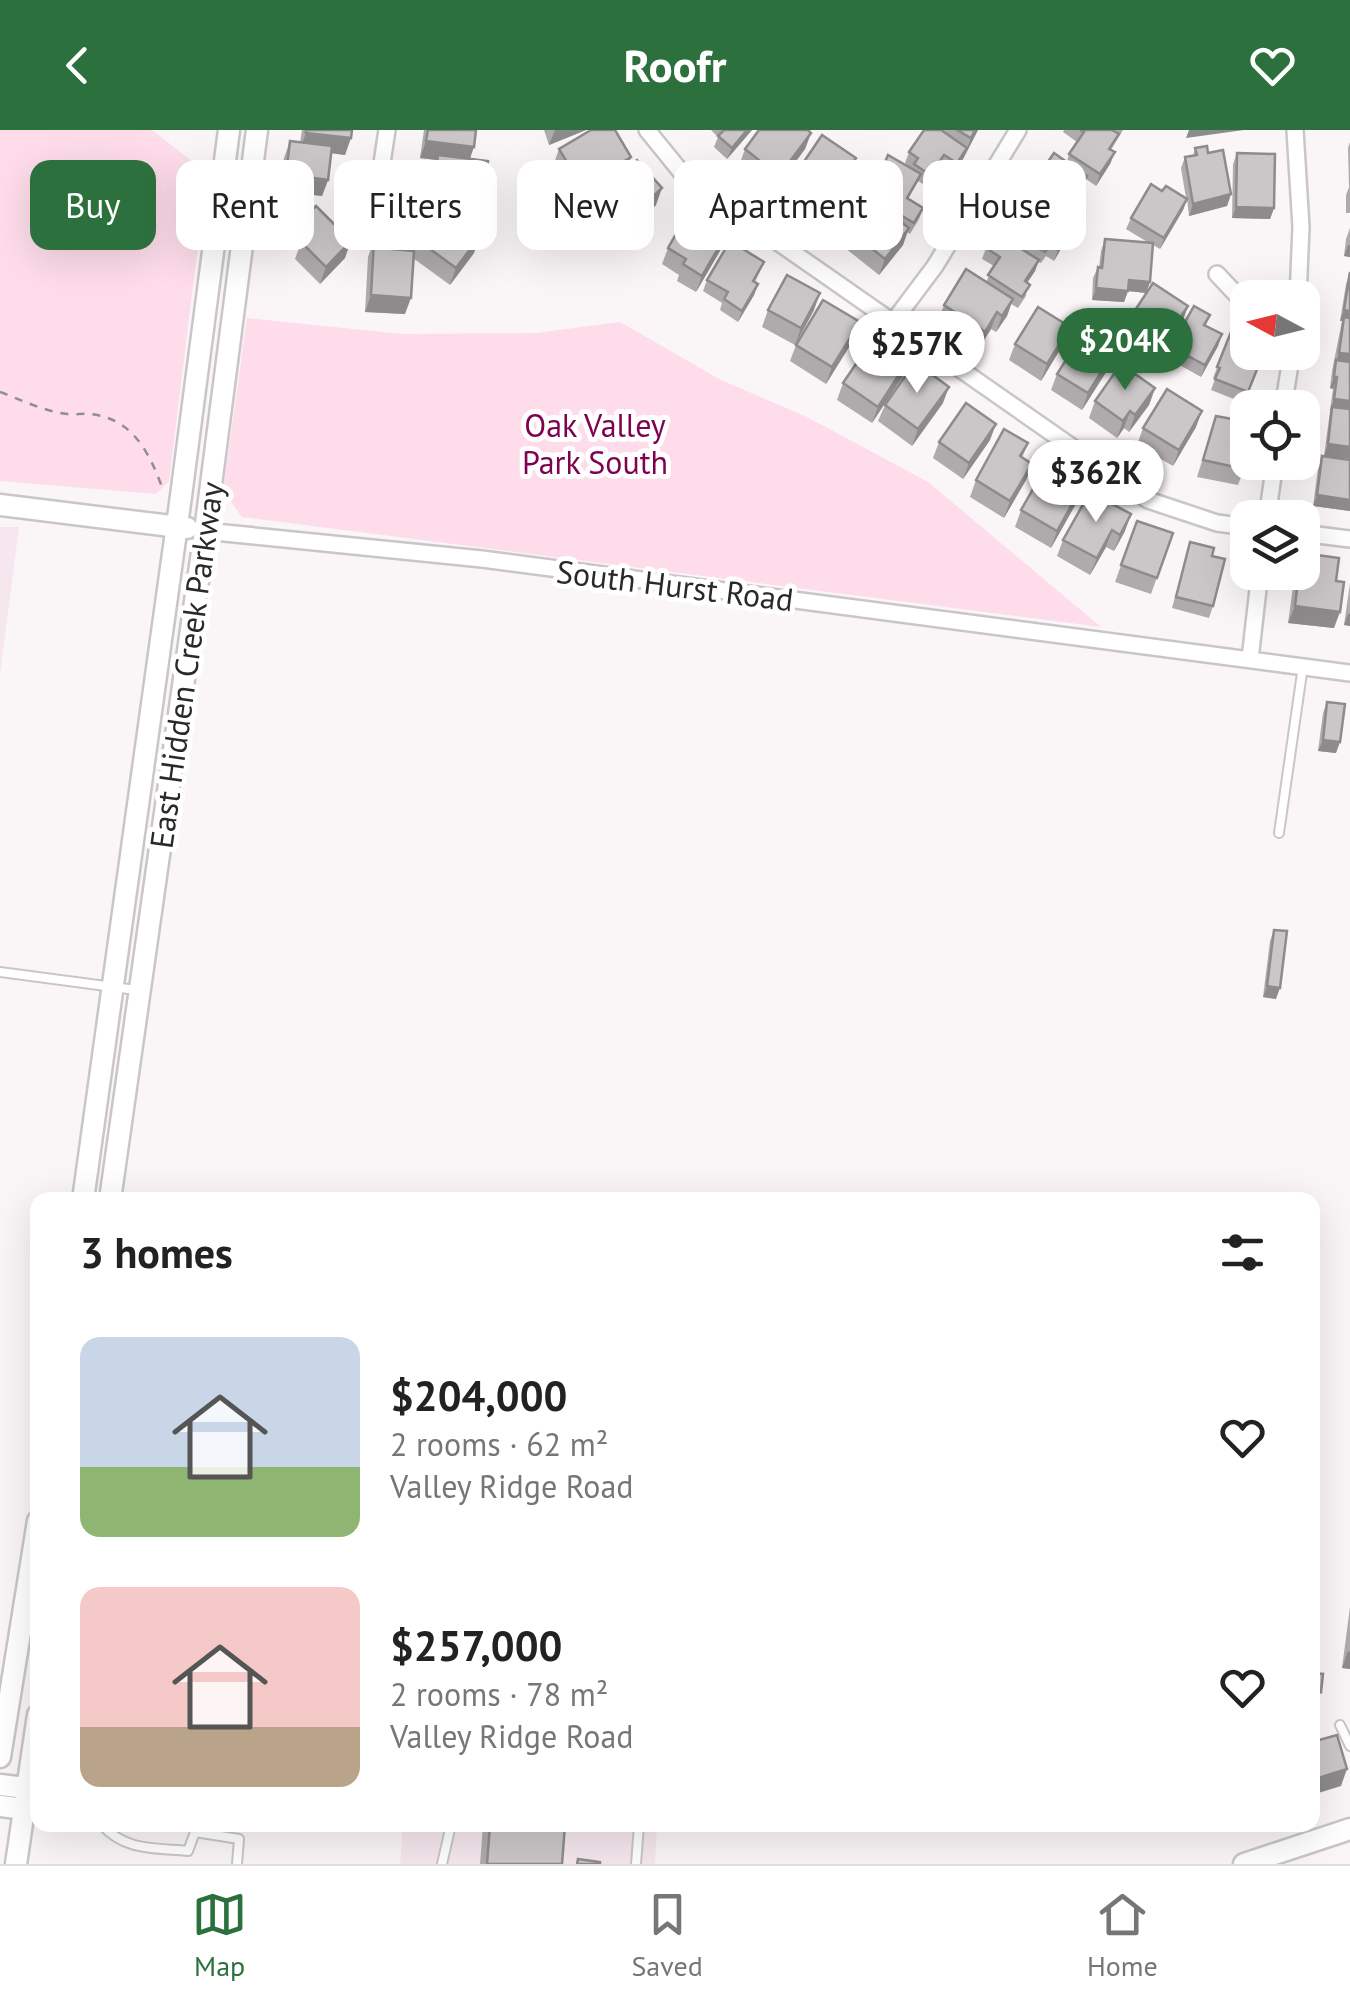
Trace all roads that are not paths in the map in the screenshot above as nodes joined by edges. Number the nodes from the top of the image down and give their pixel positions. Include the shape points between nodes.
1 (228, 130) edge
2 (257, 130) edge
3 (387, 130) edge
4 (647, 130) edge
5 (1018, 130) edge
6 (1295, 130) edge
7 (382, 160) edge
8 (1217, 274) dead end
9 (1299, 280) edge
10 (1230, 288) edge
11 (893, 322) junction
12 (0, 505) edge
13 (1230, 525) edge
14 (177, 527) junction
15 (205, 530) junction
16 (1320, 535) edge
17 (1350, 538) edge
18 (1258, 590) edge
19 (1250, 659) junction
20 (1303, 666) junction
21 (1350, 672) edge
22 (1279, 833) dead end
23 (0, 972) edge
24 (112, 987) junction
25 (140, 991) junction
26 (83, 1192) edge
27 (111, 1192) edge
28 (30, 1573) edge
29 (28, 1586) junction
30 (0, 1701) edge
31 (1340, 1725) dead end
32 (1350, 1746) edge
33 (0, 1757) edge
34 (0, 1785) edge
35 (29, 1797) edge
36 (0, 1806) edge
37 (1350, 1829) edge
38 (108, 1832) edge
39 (193, 1832) edge
40 (210, 1832) edge
41 (240, 1832) edge
42 (449, 1832) edge
43 (639, 1832) edge
44 (239, 1839) junction
45 (16, 1864) edge
46 (237, 1864) edge
47 (442, 1864) edge
48 (636, 1864) edge
49 (1244, 1864) edge

1 - 14 main road, East Hidden Creek Parkway
2 - 15 main road, East Hidden Creek Parkway
3 - 7 street
4 - 11 street via 686,178
5 - 11 street
6 - 9 street
8 - 10 street
11 - 13 street via 1148,500
12 - 14 main road, South Hurst Road
14 - 15 main road, South Hurst Road
14 - 24 main road, East Hidden Creek Parkway
15 - 19 street, South Hurst Road
15 - 25 main road, East Hidden Creek Parkway
16 - 17 street
18 - 19 street
19 - 20 street, South Hurst Road
20 - 21 street, South Hurst Road
20 - 22 lane
23 - 24 lane
24 - 25 lane
24 - 26 main road, East Hidden Creek Parkway
25 - 27 main road, East Hidden Creek Parkway
28 - 29 main road
29 - 30 main road via 16,1607
29 - 33 main road
31 - 32 lane
34 - 35 main road
35 - 36 main road
35 - 45 main road
37 - 49 main road
38 - 39 lane via 127,1845 188,1851
40 - 44 lane
41 - 44 lane
42 - 47 lane
43 - 48 lane
44 - 46 lane

